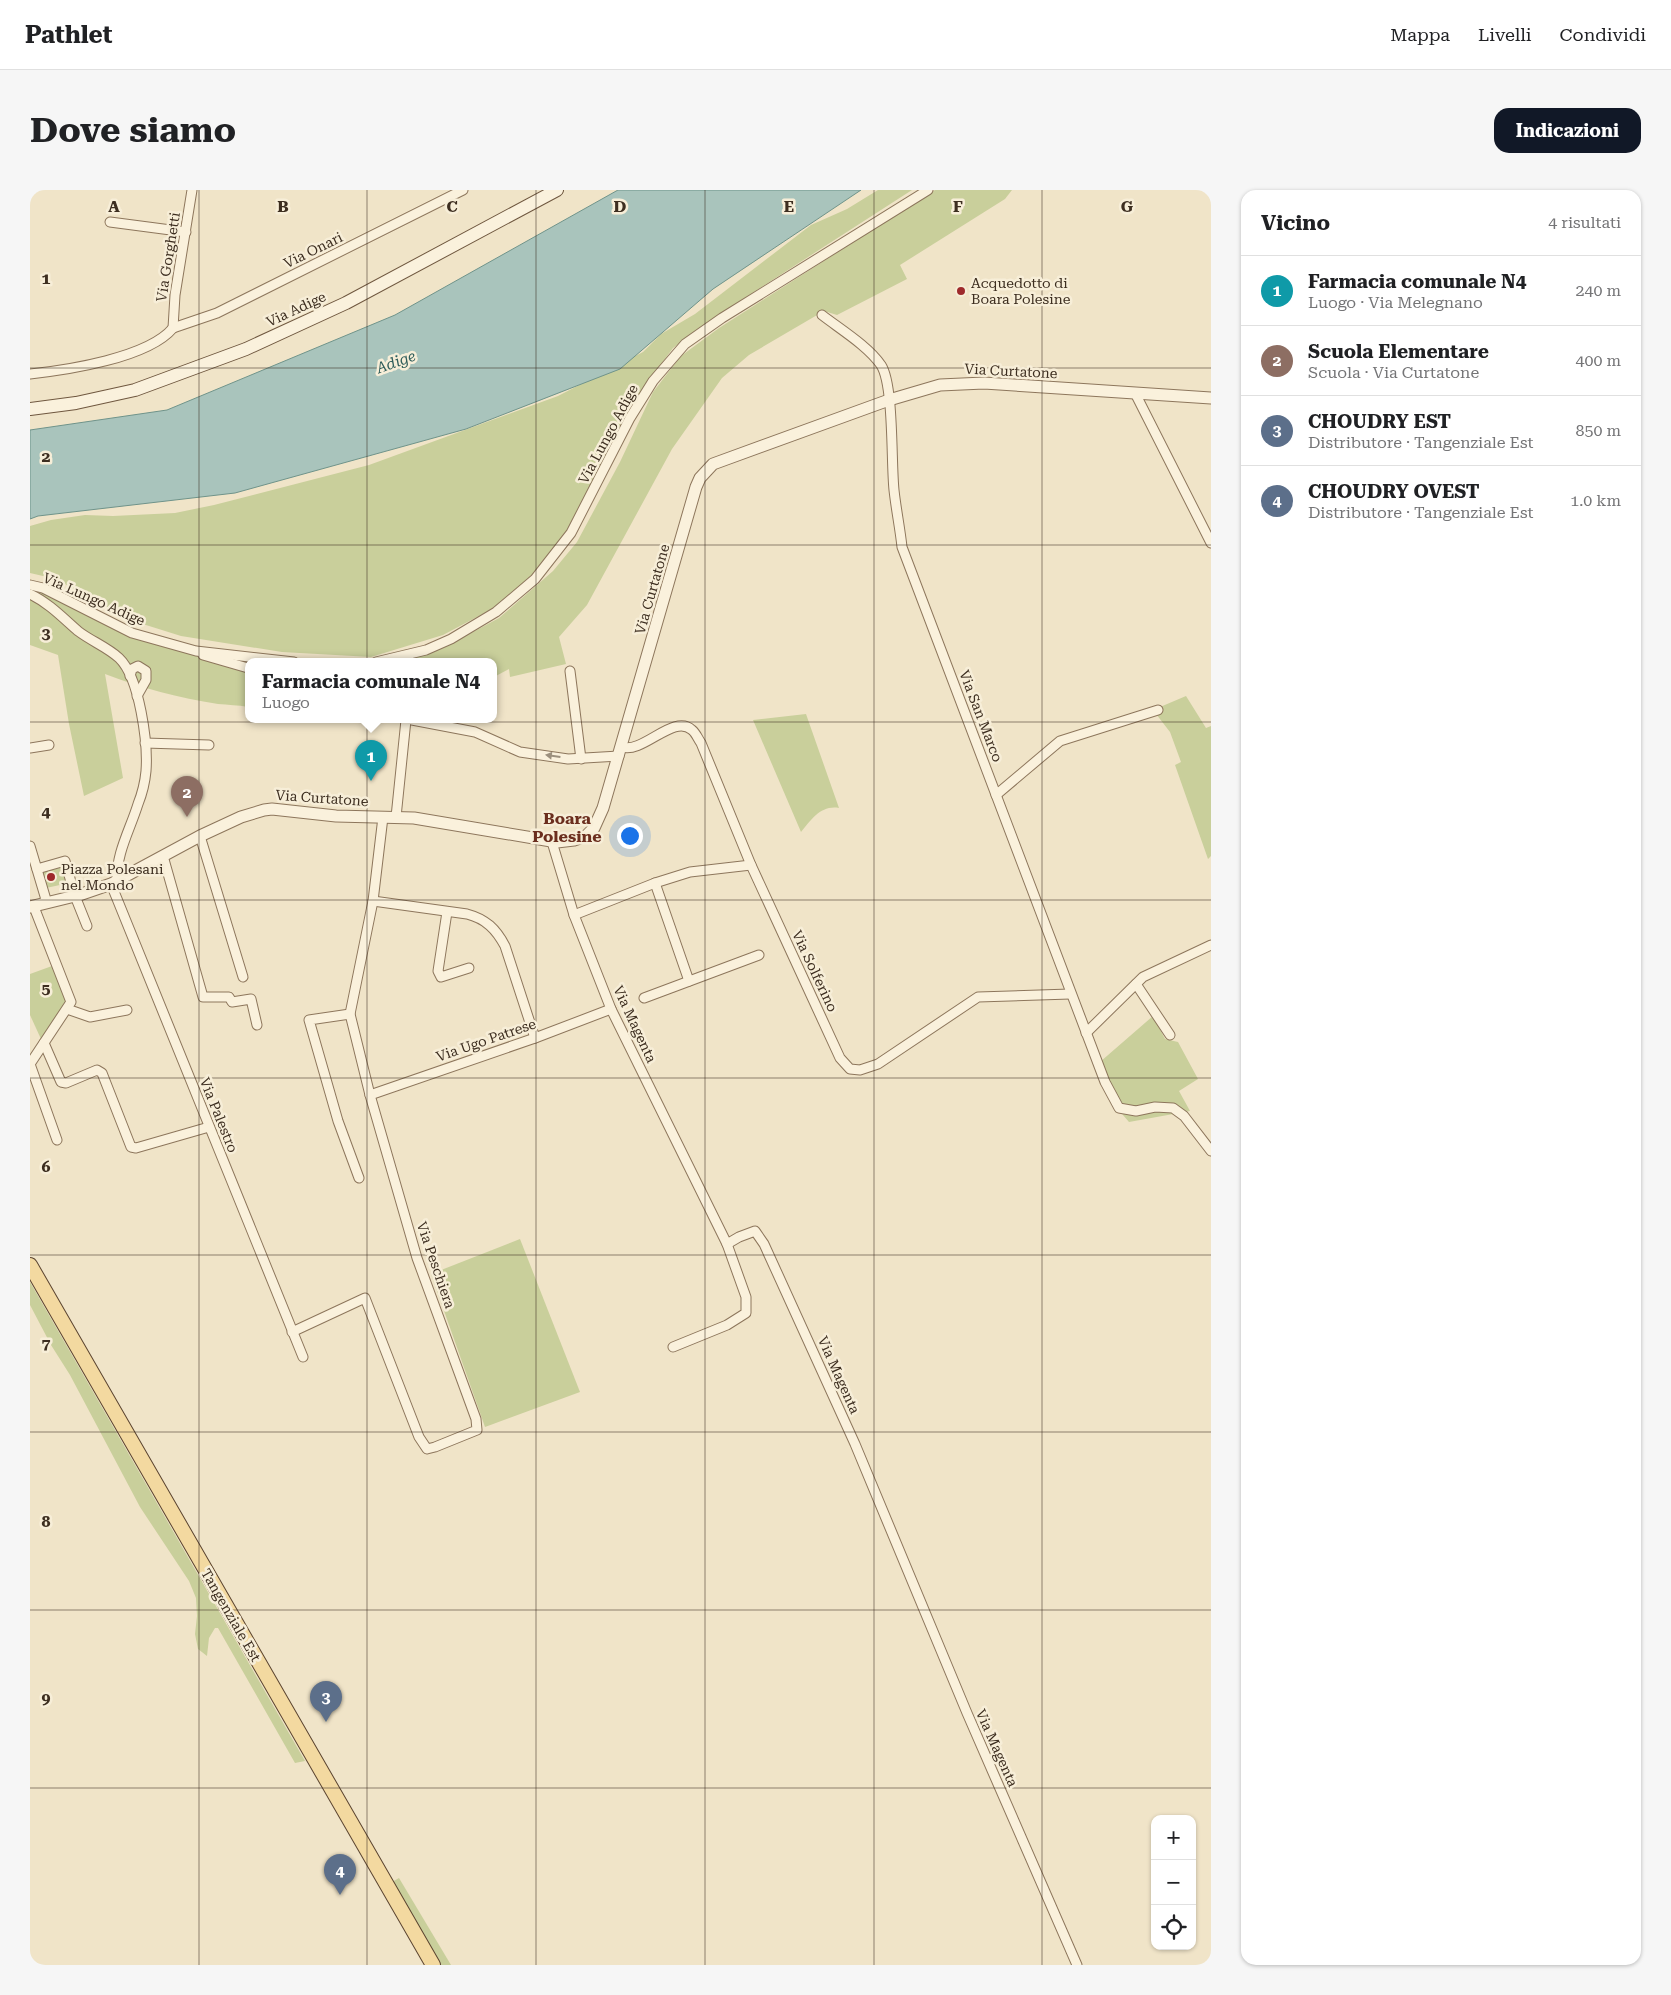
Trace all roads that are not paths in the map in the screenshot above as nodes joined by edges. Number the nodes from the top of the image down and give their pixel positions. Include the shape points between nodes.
1 (192, 190) edge
2 (463, 190) edge
3 (557, 190) edge
4 (928, 190) edge
5 (110, 222) dead end
6 (186, 232) junction
7 (822, 314) dead end
8 (173, 328) junction
9 (30, 374) edge
10 (1135, 394) junction
11 (1211, 398) edge
12 (889, 400) junction
13 (30, 409) edge
14 (1211, 543) edge
15 (30, 586) edge
16 (30, 594) edge
17 (196, 651) junction
18 (258, 658) edge
19 (393, 658) edge
20 (245, 667) edge
21 (570, 671) dead end
22 (130, 676) junction
23 (137, 696) junction
24 (1158, 710) dead end
25 (406, 723) edge
26 (428, 723) edge
27 (145, 743) junction
28 (210, 744) dead end
29 (48, 745) dead end
30 (30, 748) edge
31 (621, 752) junction
32 (581, 759) junction
33 (996, 795) junction
34 (383, 817) junction
35 (396, 817) junction
36 (200, 836) junction
37 (552, 842) junction
38 (30, 846) edge
39 (163, 856) junction
40 (751, 865) junction
41 (37, 869) junction
42 (114, 882) junction
43 (655, 883) junction
44 (75, 896) junction
45 (373, 900) junction
46 (47, 903) junction
47 (32, 907) edge
48 (447, 912) junction
49 (574, 915) junction
50 (87, 926) dead end
51 (1211, 945) edge
52 (759, 955) dead end
53 (469, 968) dead end
54 (243, 977) dead end
55 (689, 981) junction
56 (1136, 984) junction
57 (1070, 994) junction
58 (644, 998) dead end
59 (67, 1009) junction
60 (611, 1009) junction
61 (127, 1010) dead end
62 (350, 1014) junction
63 (257, 1025) dead end
64 (1086, 1033) junction
65 (1170, 1035) dead end
66 (535, 1038) junction
67 (44, 1044) junction
68 (30, 1064) edge
69 (370, 1095) junction
70 (209, 1127) junction
71 (57, 1140) dead end
72 (1211, 1151) edge
73 (359, 1178) dead end
74 (726, 1244) junction
75 (30, 1265) edge
76 (292, 1332) junction
77 (673, 1346) dead end
78 (303, 1357) dead end
79 (433, 1965) edge
80 (1077, 1965) edge

1 - 6 street, Via Gorghetti
2 - 8 street, Via Onari via 216,313
3 - 13 main road, Via Adige via 346,302 246,349 135,390
4 - 19 street, Via Lungo Adige via 685,344 653,381 630,418 571,533 535,579 496,612 451,639 426,650
5 - 6 street
6 - 8 street, Via Gorghetti
7 - 12 street, Via San Marco via 878,360 885,374
8 - 9 street, Via Onari via 161,339 136,351 75,369
10 - 11 street, Via Curtatone
10 - 12 street, Via Curtatone via 962,383 926,388
10 - 14 street
12 - 31 street, Via Curtatone via 713,464 700,478
12 - 33 street, Via San Marco via 894,489 902,547
15 - 17 street, Via Lungo Adige via 43,588 132,634
16 - 22 street via 120,659
17 - 18 street, Via Lungo Adige
17 - 20 street
21 - 32 street
22 - 23 street
22 - 23 street via 132,669 138,666 146,671 146,680
23 - 27 street
24 - 33 street via 1060,741
25 - 35 street
32 -> 26 street via 520,752 475,732
27 - 28 street
27 - 42 street via 146,771 139,804
29 - 30 street
31 - 32 street
31 - 37 street, Via Curtatone via 594,828 586,836
31 - 40 street, Via Solferino via 670,729 684,727 692,730 701,743
33 - 57 street, Via San Marco
34 - 35 street, Via Curtatone
34 - 36 street, Via Curtatone via 272,809 241,817
34 - 45 street, Via Peschiera
35 - 37 street, Via Curtatone
36 - 39 street, Via Curtatone
36 - 54 street
37 - 49 street, Via Magenta
38 - 41 street
39 - 42 street, Via Curtatone
39 - 63 street via 203,997 229,997 232,1002 251,999
40 - 43 street via 690,872
40 - 57 street, Via Solferino via 840,1058 850,1069 860,1070 878,1064 978,997
41 - 44 street via 65,861
41 - 46 street
42 - 44 street, Via Curtatone
42 - 70 street, Via Palestro
43 - 49 street
43 - 55 street
44 - 46 street, Via Curtatone
44 - 50 street
45 - 48 street
45 - 62 street, Via Peschiera
46 - 47 street, Via Curtatone
47 - 59 street via 72,1002
48 - 53 street via 438,971 441,977
48 - 66 street via 477,917 491,925 499,935
49 - 60 street, Via Magenta
51 - 56 street via 1143,977
52 - 55 street
55 - 58 street
56 - 64 street
56 - 65 street
57 - 64 street, Via San Marco
59 - 61 street via 90,1018
59 - 67 street
60 - 66 street, Via Ugo Patrese
60 - 74 street, Via Magenta
62 - 69 street, Via Peschiera
62 - 73 street via 309,1020 338,1121
64 - 72 street, Via San Marco via 1105,1082 1120,1108 1136,1111 1173,1108 1184,1116
66 - 69 street, Via Ugo Patrese
67 - 68 street
67 - 70 street via 61,1082 66,1083 97,1070 102,1073 131,1147
68 - 71 street
69 - 76 street, Via Peschiera via 417,1258 476,1419 476,1430 427,1449 419,1437 365,1298
70 - 76 street, Via Palestro
74 - 77 street via 746,1297 746,1313
74 - 80 street, Via Magenta via 756,1231 764,1244 855,1444 967,1714
75 - 79 main road, Tangenziale Est
76 - 78 street, Via Palestro

